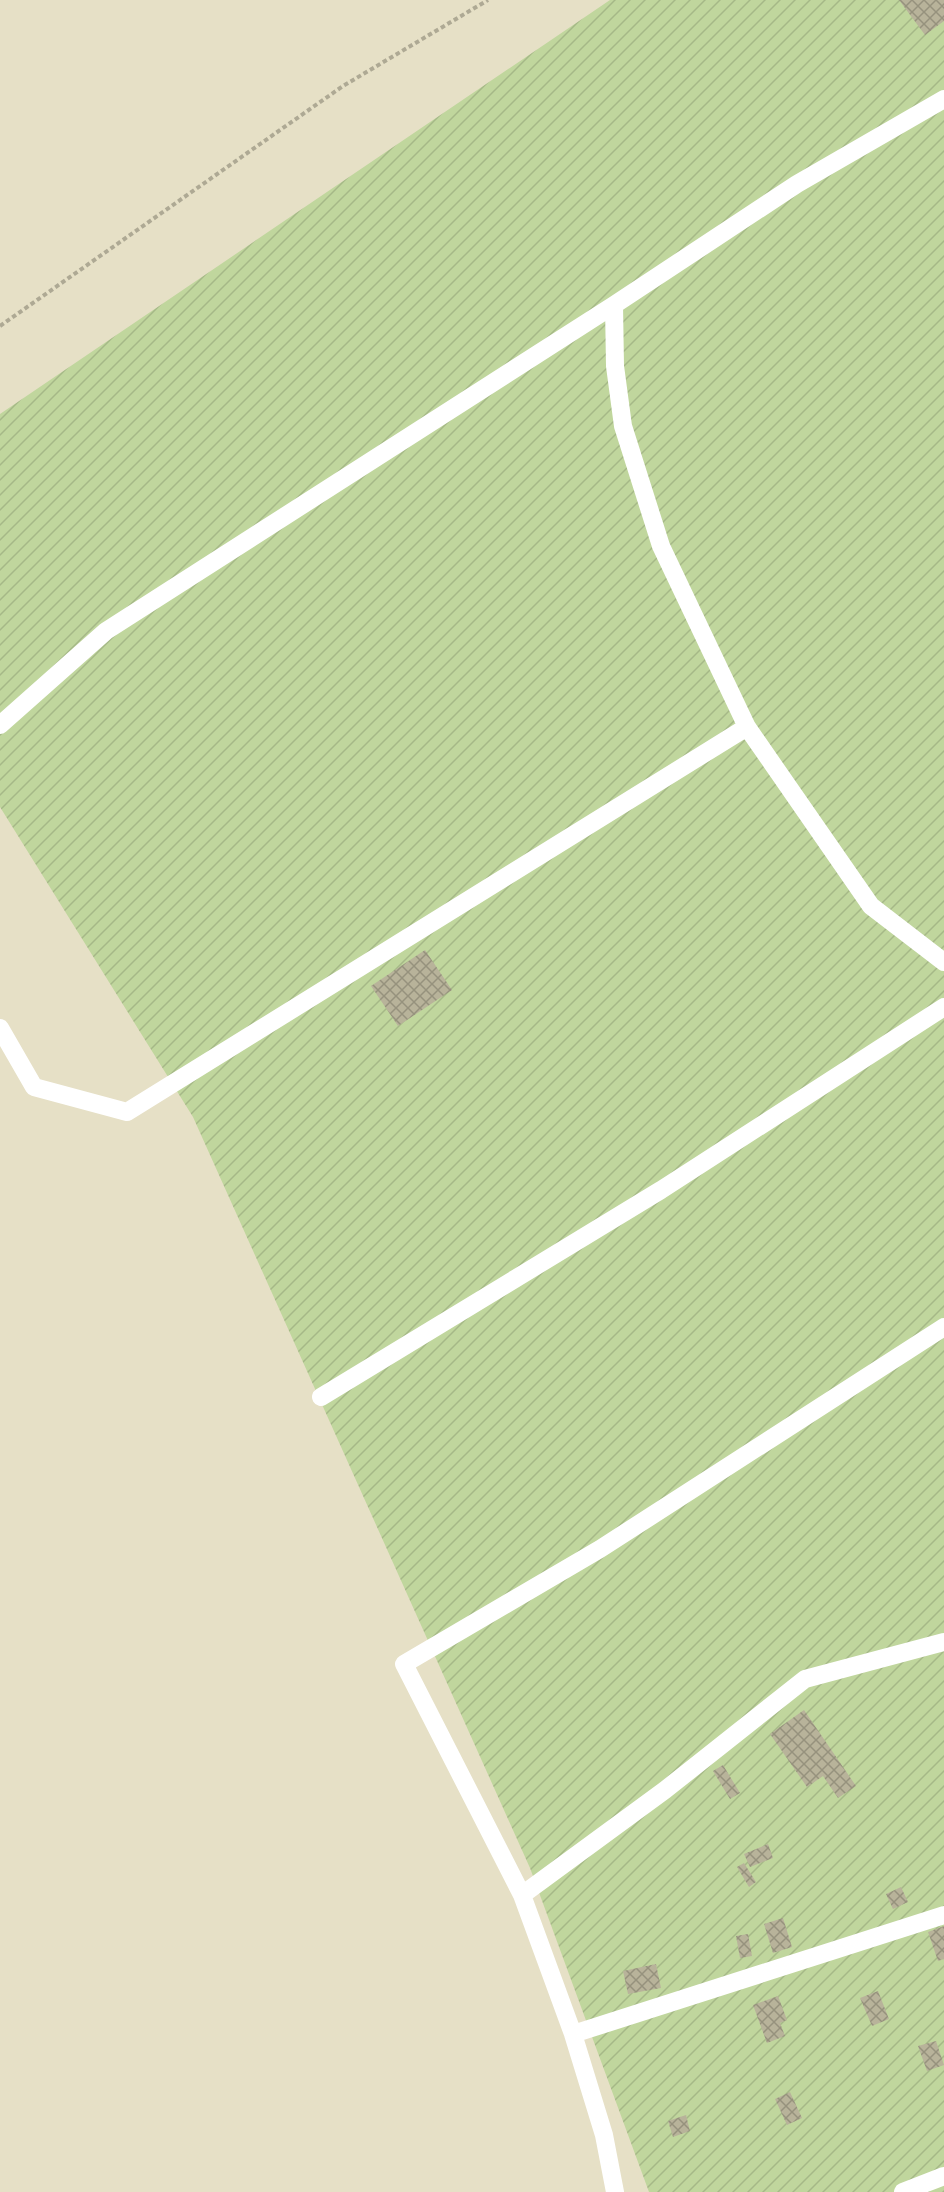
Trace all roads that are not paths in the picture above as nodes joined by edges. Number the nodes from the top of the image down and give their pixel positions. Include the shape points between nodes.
1 (944, 99) edge
2 (614, 305) junction
3 (0, 725) edge
4 (747, 727) junction
5 (944, 962) edge
6 (944, 1007) edge
7 (0, 1028) edge
8 (944, 1328) edge
9 (321, 1397) dead end
10 (944, 1642) edge
11 (522, 1895) junction
12 (944, 1915) edge
13 (573, 2034) junction
14 (944, 2176) edge
15 (615, 2192) edge
16 (903, 2192) edge

1 - 2 lane via 797,184
2 - 3 lane via 106,632
2 - 4 lane via 615,366 623,426 661,546
4 - 5 lane via 871,906
4 - 7 lane via 127,1112 34,1087
6 - 9 lane via 661,1190
8 - 11 lane via 600,1549 404,1664
10 - 11 lane via 805,1679 665,1791
11 - 13 lane
12 - 13 lane
13 - 15 lane via 604,2135
14 - 16 lane

